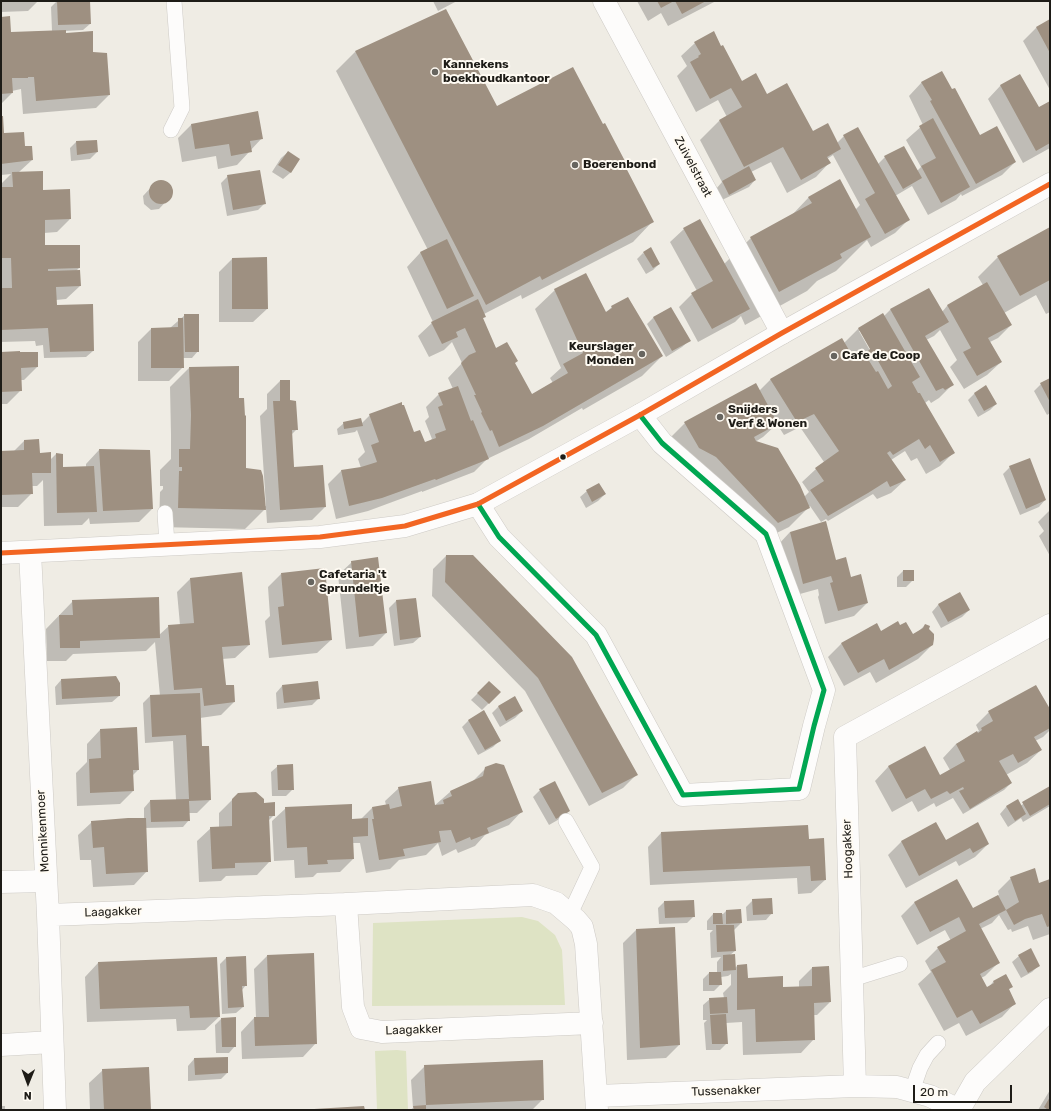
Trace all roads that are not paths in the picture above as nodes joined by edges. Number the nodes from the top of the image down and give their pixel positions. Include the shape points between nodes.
1 (174, 1) edge
2 (604, 1) edge
3 (171, 130) dead end
4 (1050, 184) edge
5 (782, 333) junction
6 (640, 415) junction
7 (478, 504) junction
8 (165, 513) dead end
9 (167, 545) junction
10 (30, 552) junction
11 (1, 553) edge
12 (1050, 625) edge
13 (566, 821) dead end
14 (46, 881) junction
15 (1, 882) edge
16 (346, 904) junction
17 (570, 914) junction
18 (48, 915) junction
19 (900, 964) dead end
20 (852, 979) junction
21 (1050, 1009) edge
22 (592, 1022) junction
23 (52, 1042) junction
24 (938, 1043) dead end
25 (1, 1045) edge
26 (855, 1086) junction
27 (912, 1091) junction
28 (597, 1103) edge
29 (55, 1110) edge
30 (959, 1110) edge

1 - 3 lane via 182,108
2 - 5 street, Zuivelstraat
4 - 5 street
5 - 6 street
6 - 7 street
6 - 7 street via 662,443 766,534 824,690 799,788 683,795 596,635 499,537
7 - 9 street via 405,526 328,536
8 - 9 lane
9 - 10 street
10 - 11 street
10 - 14 street, Monnikenmoer
12 - 20 street, Hoogakker via 844,737
13 - 17 lane via 592,867
14 - 15 street
14 - 18 street, Monnikenmoer
16 - 17 street, Laagakker via 533,895 556,903
16 - 18 street, Laagakker
16 - 22 street, Laagakker via 353,1007 361,1028 382,1032
17 - 22 street, Laagakker via 582,927 586,944
18 - 23 street, Monnikenmoer
19 - 20 lane
20 - 26 street, Hoogakker
21 - 30 street via 975,1082
22 - 28 street, Laagakker
23 - 25 street
23 - 29 street, Monnikenmoer
24 - 27 lane via 927,1055
26 - 27 street via 897,1087
26 - 28 street, Tussenakker
27 - 30 street via 930,1096

